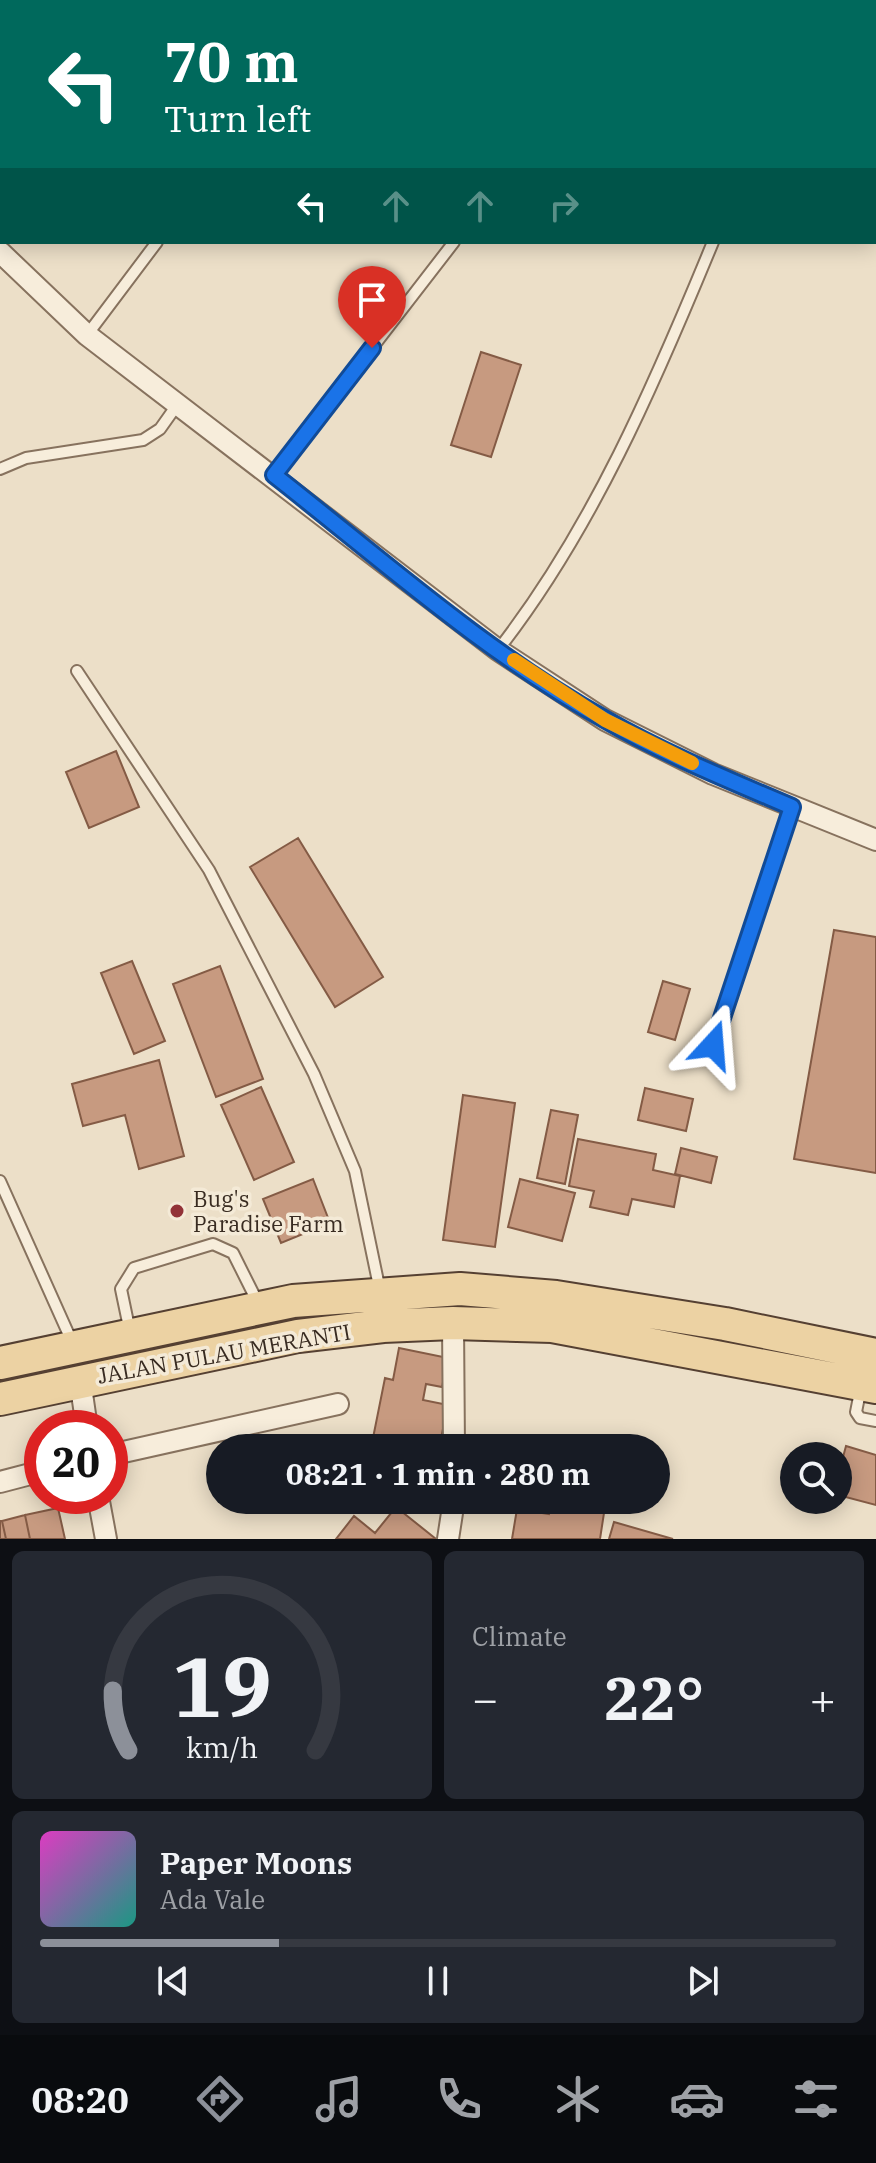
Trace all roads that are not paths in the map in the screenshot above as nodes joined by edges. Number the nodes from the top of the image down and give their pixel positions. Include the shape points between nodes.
1 (155, 244) edge
2 (452, 244) edge
3 (712, 244) edge
4 (0, 252) edge
5 (87, 335) junction
6 (177, 405) junction
7 (0, 469) edge
8 (274, 475) junction
9 (498, 650) junction
10 (77, 671) dead end
11 (792, 807) junction
12 (876, 840) edge
13 (713, 1045) dead end
14 (0, 1181) edge
15 (380, 1293) junction
16 (261, 1307) junction
17 (453, 1323) junction
18 (130, 1334) junction
19 (74, 1346) junction
20 (876, 1355) edge
21 (0, 1363) edge
22 (80, 1380) junction
23 (869, 1386) edge
24 (0, 1399) edge
25 (338, 1404) dead end
26 (84, 1410) edge
27 (876, 1421) edge
28 (454, 1434) edge
29 (128, 1451) edge
30 (24, 1476) edge
31 (0, 1482) edge
32 (101, 1514) edge
33 (452, 1514) edge
34 (106, 1539) edge
35 (448, 1539) edge

1 - 5 lane
2 - 8 lane
3 - 9 lane via 598,491 526,614
4 - 5 street
5 - 6 street
6 - 7 lane via 160,429 143,440 26,458
6 - 8 street
8 - 9 street
9 - 11 street via 605,720
10 - 15 lane via 209,870 314,1074 355,1171
11 - 12 street
11 - 13 lane
14 - 19 lane
15 - 16 main road, JALAN PULAU MERANTI
15 - 20 main road, JALAN PULAU MERANTI via 460,1289 556,1297
16 - 18 main road, JALAN PULAU MERANTI
16 - 18 lane via 233,1253 213,1244 134,1268 121,1289
17 - 22 main road, JALAN PULAU MERANTI via 298,1336
17 - 23 main road, JALAN PULAU MERANTI via 552,1326
17 - 28 street
18 - 19 main road, JALAN PULAU MERANTI
19 - 21 main road, JALAN PULAU MERANTI
22 - 24 main road, JALAN PULAU MERANTI
22 - 26 street
23 - 27 lane via 856,1412
25 - 29 street
30 - 31 street
32 - 34 street
33 - 35 street

